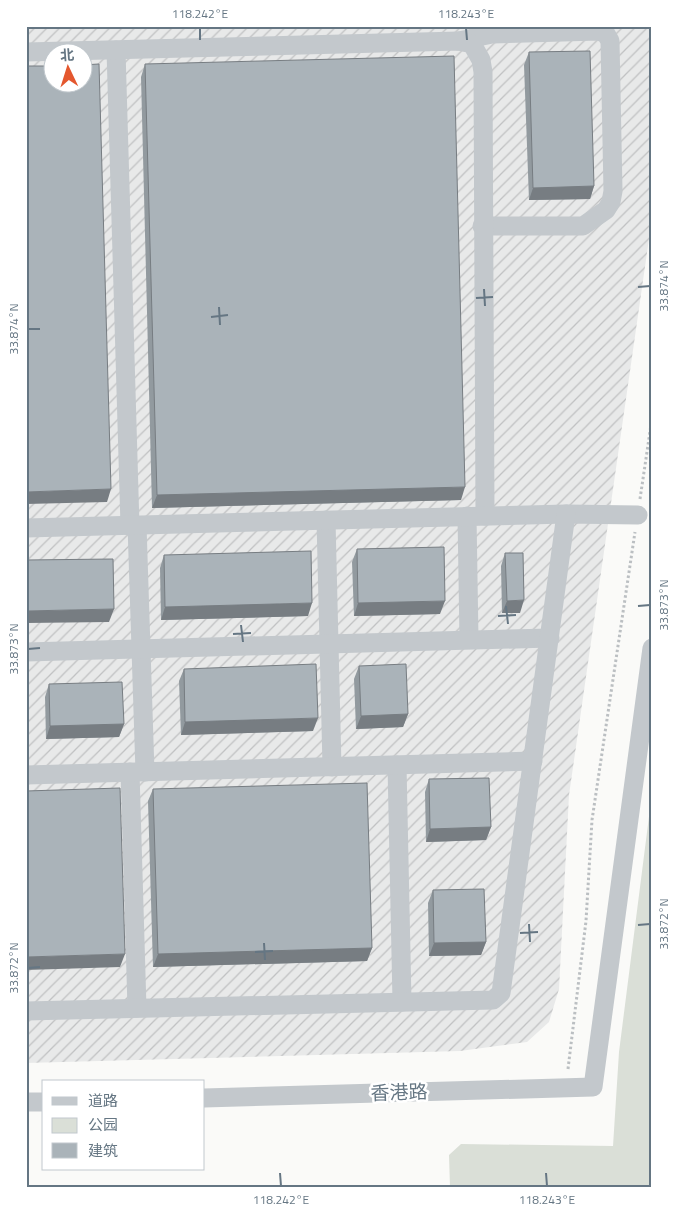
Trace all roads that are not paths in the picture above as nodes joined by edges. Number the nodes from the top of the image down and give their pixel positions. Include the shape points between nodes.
1 (459, 41) junction
2 (116, 50) junction
3 (26, 52) edge
4 (482, 226) junction
5 (566, 514) junction
6 (638, 515) road end
7 (476, 516) junction
8 (326, 520) junction
9 (134, 526) junction
10 (26, 528) edge
11 (550, 638) junction
12 (469, 639) junction
13 (329, 643) junction
14 (652, 648) edge
15 (141, 649) junction
16 (26, 652) edge
17 (533, 762) junction
18 (397, 765) junction
19 (332, 767) junction
20 (138, 772) junction
21 (26, 775) edge
22 (402, 1002) junction
23 (137, 1008) junction
24 (26, 1011) edge
25 (205, 1098) edge
26 (26, 1102) edge
27 (42, 1102) edge

1 - 2 street
1 - 4 street via 472,44 482,66
1 - 4 street via 492,34 599,31 610,41 613,191 606,210 583,226
2 - 3 street
2 - 9 street
4 - 7 street
5 - 6 street
5 - 7 street
5 - 11 street
7 - 8 street
7 - 12 street
8 - 9 street
8 - 13 street
9 - 10 street
9 - 15 street
11 - 12 street
11 - 17 street
12 - 13 street
13 - 15 street
13 - 19 street
14 - 25 street, 香港路 via 594,1087
15 - 16 street
15 - 20 street
17 - 18 street
17 - 22 street via 501,993 493,1000
18 - 19 street
18 - 22 street
19 - 20 street
20 - 21 street
20 - 23 street
22 - 23 street
23 - 24 street
26 - 27 street

